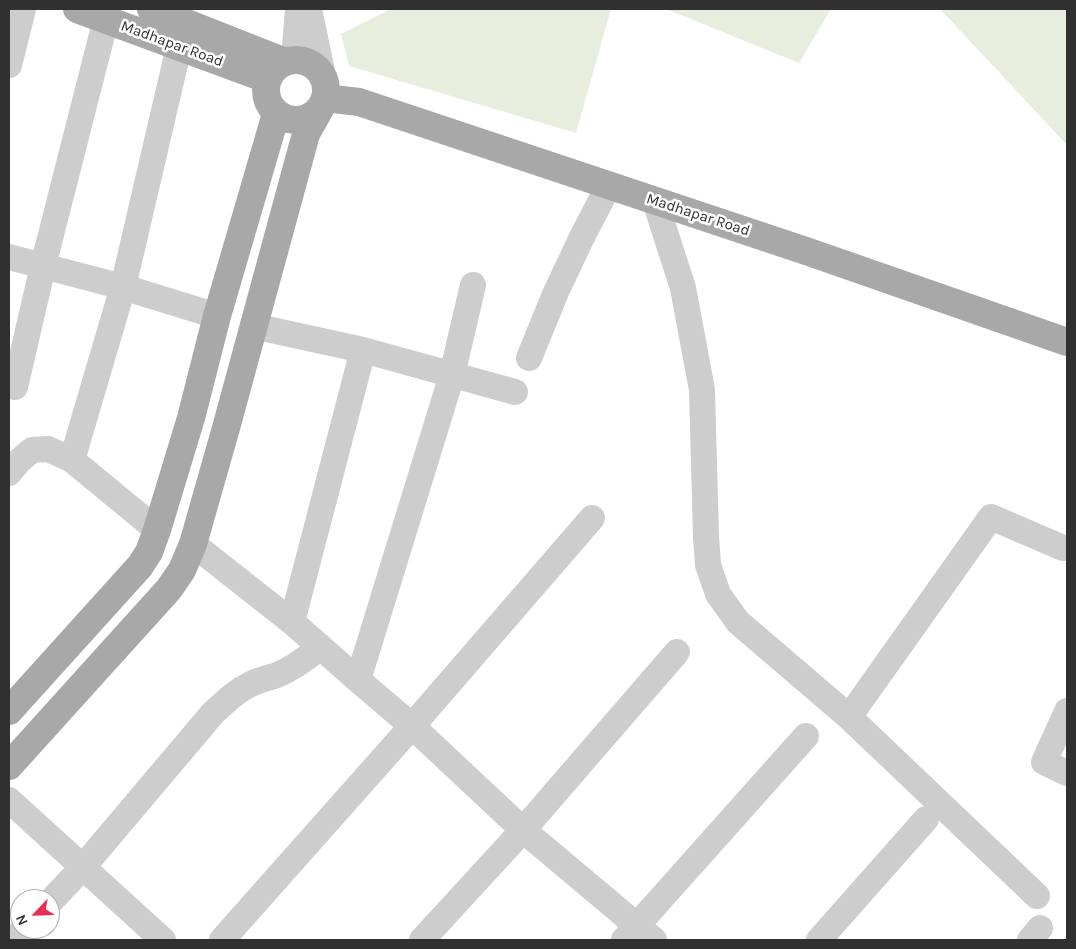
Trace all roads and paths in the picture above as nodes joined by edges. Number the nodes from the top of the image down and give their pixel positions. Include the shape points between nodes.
1 (23, 9) edge
2 (77, 9) edge
3 (151, 9) edge
4 (298, 9) edge
5 (309, 9) edge
6 (106, 20) junction
7 (185, 26) edge
8 (9, 65) edge
9 (281, 67) junction
10 (323, 93) junction
11 (276, 114) junction
12 (609, 185) junction
13 (655, 200) junction
14 (9, 257) edge
15 (43, 266) junction
16 (473, 285) dead end
17 (123, 287) junction
18 (218, 316) junction
19 (253, 326) junction
20 (1067, 342) edge
21 (363, 350) junction
22 (529, 358) dead end
23 (452, 374) junction
24 (15, 387) dead end
25 (515, 392) dead end
26 (72, 460) junction
27 (9, 473) edge
28 (592, 518) dead end
29 (157, 530) junction
30 (193, 544) junction
31 (1063, 548) dead end
32 (292, 622) junction
33 (320, 646) junction
34 (677, 652) dead end
35 (358, 680) junction
36 (9, 711) edge
37 (1067, 712) edge
38 (849, 717) junction
39 (412, 726) junction
40 (806, 736) dead end
41 (9, 766) edge
42 (1067, 773) edge
43 (9, 800) edge
44 (926, 819) dead end
45 (523, 830) junction
46 (82, 868) junction
47 (60, 891) edge
48 (1037, 896) dead end
49 (638, 936) edge
50 (163, 940) edge
51 (222, 940) edge
52 (422, 940) edge
53 (819, 940) edge

1 - 8 street
2 - 6 main road, Madhapar Road
3 - 7 main road, Madhapar Road
4 - 9 street
5 - 10 street
6 - 7 main road, Madhapar Road
6 - 15 street
7 - 9 main road, Madhapar Road
7 - 17 street
9 - 10 main road via 305,61 316,67
9 - 11 main road via 265,92 268,104
10 - 11 main road via 311,116 287,120
10 - 12 main road, Madhapar Road
10 - 19 main road via 306,134
11 - 18 main road
12 - 13 main road, Madhapar Road
12 - 22 street via 560,283
13 - 20 main road, Madhapar Road
13 - 38 street via 683,288 702,390 708,566 718,594 738,622
14 - 15 street
15 - 17 street
15 - 24 street
16 - 23 street
17 - 18 street
17 - 26 street
18 - 29 main road
19 - 21 street
19 - 30 main road
21 - 23 street
21 - 32 street
23 - 25 street
23 - 35 street
26 - 27 street via 48,449 32,450
26 - 29 street
28 - 39 street
29 - 36 main road via 140,566
30 - 32 street
30 - 41 main road via 182,570 169,589
31 - 38 street via 991,517
32 - 33 street
33 - 35 street
33 - 46 street via 294,667 233,694 213,712
34 - 45 street
35 - 39 street
37 - 42 street via 1044,762
38 - 48 street
39 - 45 street
39 - 51 street
40 - 49 street
43 - 46 street
44 - 53 street
45 - 49 street
45 - 52 street
46 - 47 street
46 - 50 street

